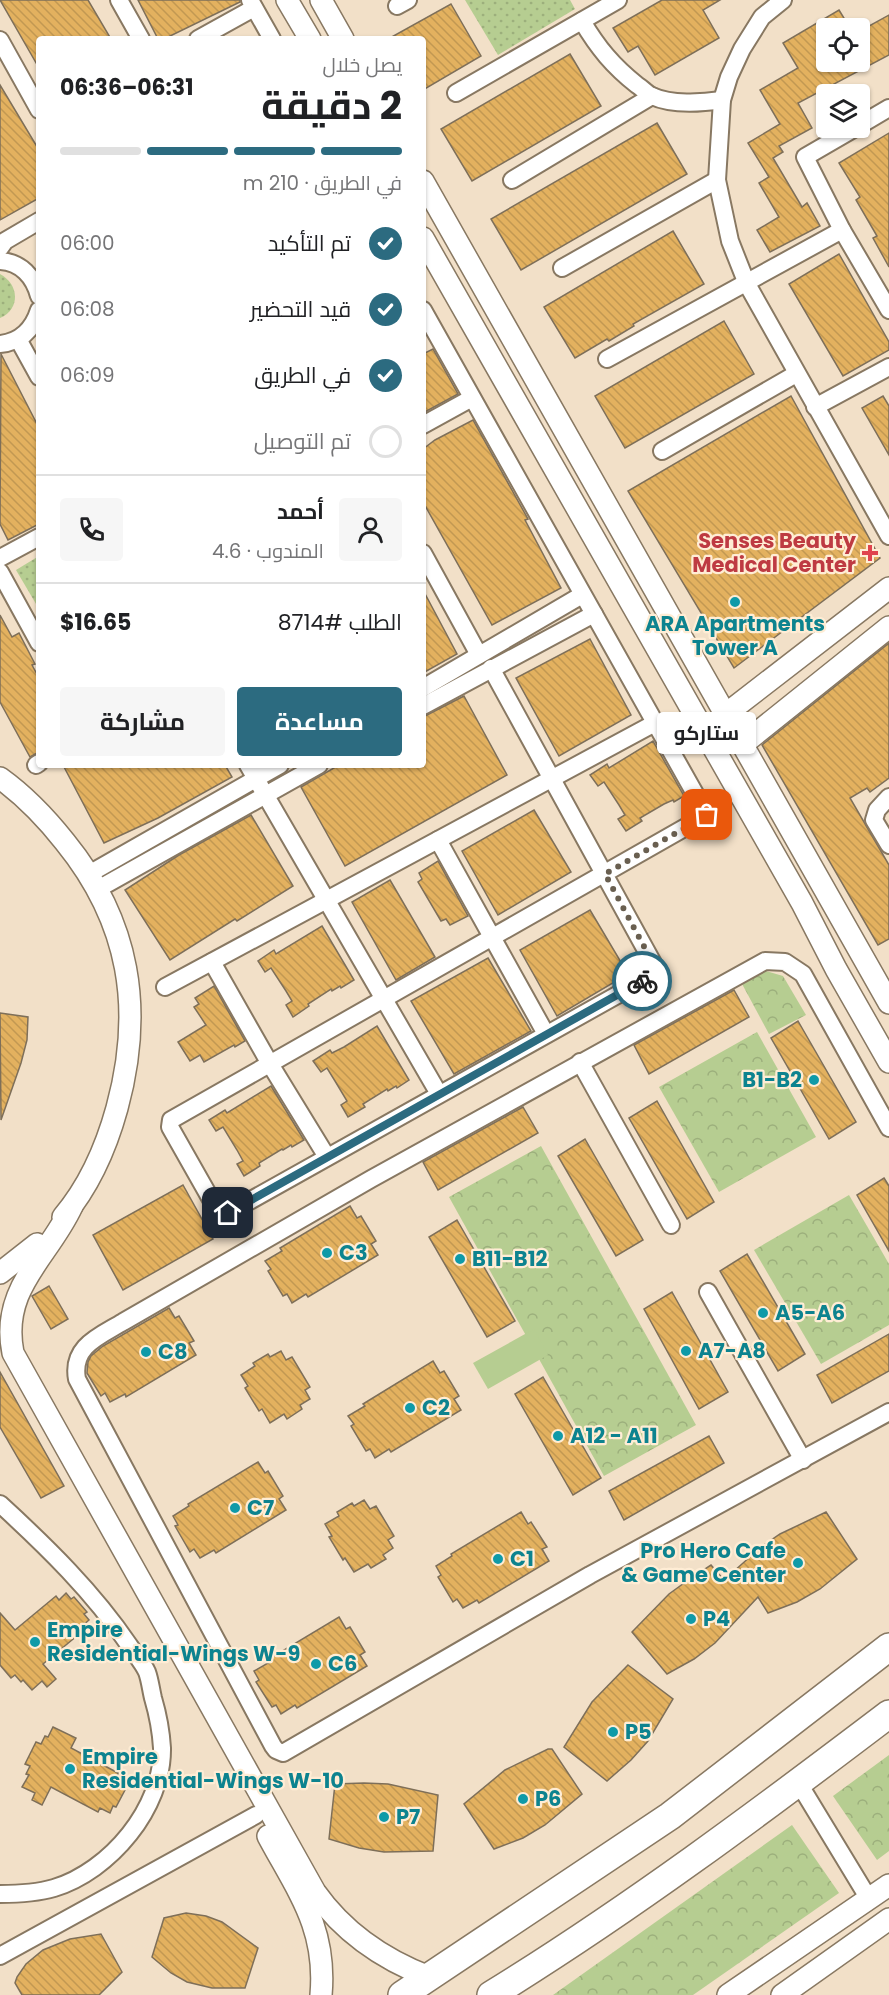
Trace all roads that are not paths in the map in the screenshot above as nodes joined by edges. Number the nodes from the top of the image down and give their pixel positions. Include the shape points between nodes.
1 (119, 0) edge
2 (287, 0) edge
3 (321, 0) edge
4 (618, 0) edge
5 (783, 0) edge
6 (252, 4) edge
7 (582, 21) junction
8 (139, 36) edge
9 (203, 36) edge
10 (270, 36) edge
11 (307, 36) edge
12 (341, 36) edge
13 (0, 40) edge
14 (456, 93) dead end
15 (652, 96) junction
16 (722, 100) junction
17 (36, 105) edge
18 (889, 108) edge
19 (870, 119) edge
20 (838, 138) edge
21 (512, 180) dead end
22 (717, 180) junction
23 (426, 186) edge
24 (36, 223) edge
25 (842, 230) junction
26 (426, 244) edge
27 (0, 248) edge
28 (463, 253) junction
29 (0, 261) edge
30 (439, 268) junction
31 (562, 268) dead end
32 (747, 284) junction
33 (36, 285) edge
34 (889, 310) edge
35 (36, 318) edge
36 (426, 321) edge
37 (5, 343) edge
38 (607, 359) dead end
39 (889, 367) edge
40 (36, 374) edge
41 (796, 374) junction
42 (472, 398) junction
43 (815, 407) junction
44 (426, 423) edge
45 (662, 450) dead end
46 (889, 536) edge
47 (36, 539) edge
48 (0, 558) edge
49 (426, 558) edge
50 (0, 572) edge
51 (889, 588) edge
52 (582, 595) junction
53 (594, 614) junction
54 (889, 627) edge
55 (36, 637) edge
56 (479, 655) junction
57 (491, 668) junction
58 (426, 686) edge
59 (426, 704) edge
60 (726, 714) junction
61 (655, 723) junction
62 (742, 744) junction
63 (268, 768) edge
64 (313, 768) edge
65 (252, 772) edge
66 (0, 778) edge
67 (552, 778) junction
68 (265, 794) junction
69 (889, 797) edge
70 (438, 840) junction
71 (889, 845) edge
72 (130, 850) junction
73 (138, 867) junction
74 (605, 874) junction
75 (94, 882) junction
76 (326, 900) junction
77 (841, 918) junction
78 (816, 931) junction
79 (492, 938) junction
80 (212, 962) junction
81 (165, 987) dead end
82 (383, 999) junction
83 (889, 1003) edge
84 (546, 1034) junction
85 (580, 1062) junction
86 (889, 1062) edge
87 (270, 1064) junction
88 (439, 1094) junction
89 (889, 1128) edge
90 (327, 1157) junction
91 (72, 1206) junction
92 (671, 1225) dead end
93 (0, 1274) edge
94 (708, 1292) dead end
95 (0, 1356) edge
96 (889, 1412) edge
97 (803, 1460) junction
98 (0, 1504) edge
99 (889, 1647) edge
100 (889, 1714) edge
101 (798, 1782) junction
102 (256, 1815) junction
103 (889, 1885) edge
104 (0, 1894) edge
105 (869, 1899) junction
106 (320, 1914) junction
107 (887, 1925) edge
108 (0, 1956) edge
109 (429, 1977) junction
110 (321, 1995) edge
111 (402, 1995) edge
112 (491, 1995) edge
113 (728, 1995) edge
114 (782, 1995) edge

1 - 8 street
2 - 11 street
3 - 12 street
4 - 7 street
5 - 16 street via 762,17 742,49
6 - 9 street
6 - 10 street
7 - 14 street
7 - 15 street via 598,48
13 - 17 street
15 - 16 street via 701,103
15 - 21 street
16 - 22 street
18 - 19 street
20 - 25 street via 805,157
22 - 31 street
22 - 32 street via 730,241
23 - 28 street
24 - 27 street via 4,241
25 - 32 street
25 - 34 street
26 - 30 street
28 - 30 street
28 - 60 street
29 - 33 street via 18,266
30 - 78 street
32 - 38 street
32 - 41 street
35 - 37 street via 28,332
36 - 42 street
37 - 40 street
39 - 43 street
41 - 43 street
41 - 45 street
42 - 44 street
42 - 52 street
43 - 46 street
47 - 48 street
49 - 56 street
50 - 55 street
51 - 60 street
52 - 53 street
52 - 56 street
53 - 57 street
53 - 61 street
54 - 62 street
56 - 58 street
57 - 59 street
57 - 67 street
60 - 62 street
61 - 67 street
61 - 74 street via 707,815
62 - 77 street
63 - 65 street
64 - 68 street
65 - 68 street
65 - 72 street
66 - 75 street via 51,824
67 - 70 street
67 - 74 street
68 - 73 street
68 - 76 street
69 - 71 street via 874,820
70 - 76 street
70 - 79 street
72 - 73 street
72 - 75 street
73 - 75 street
74 - 79 street
74 - 84 street via 653,963 654,972
75 - 91 street via 115,924 126,965 131,1028 126,1070 113,1121 95,1168
76 - 80 street
76 - 82 street
77 - 78 street
77 - 83 street
78 - 86 street
79 - 82 street
79 - 84 street
80 - 81 street
80 - 87 street
82 - 87 street
82 - 88 street
84 - 88 street
85 - 89 street via 765,961 785,962 803,974
85 - 92 street
85 - 97 street via 123,1322 87,1344 77,1359 77,1379 273,1746 279,1752 287,1752 590,1575
87 - 90 street
87 - 90 street via 171,1120 170,1127 217,1210 228,1213
88 - 90 street
91 - 93 street via 36,1245
91 - 106 street via 14,1292 7,1311 9,1343 292,1850
94 - 97 street
95 - 102 street
96 - 97 street
98 - 104 street via 49,1548 113,1622 147,1672 162,1749 157,1780 145,1809 108,1858 83,1876 54,1888
99 - 109 highway via 670,1816
100 - 101 highway
101 - 105 street
101 - 112 highway via 628,1904
102 - 106 street
102 - 108 street
103 - 105 street
105 - 113 street
106 - 109 street via 391,1961
106 - 110 street
107 - 114 street
109 - 111 highway

